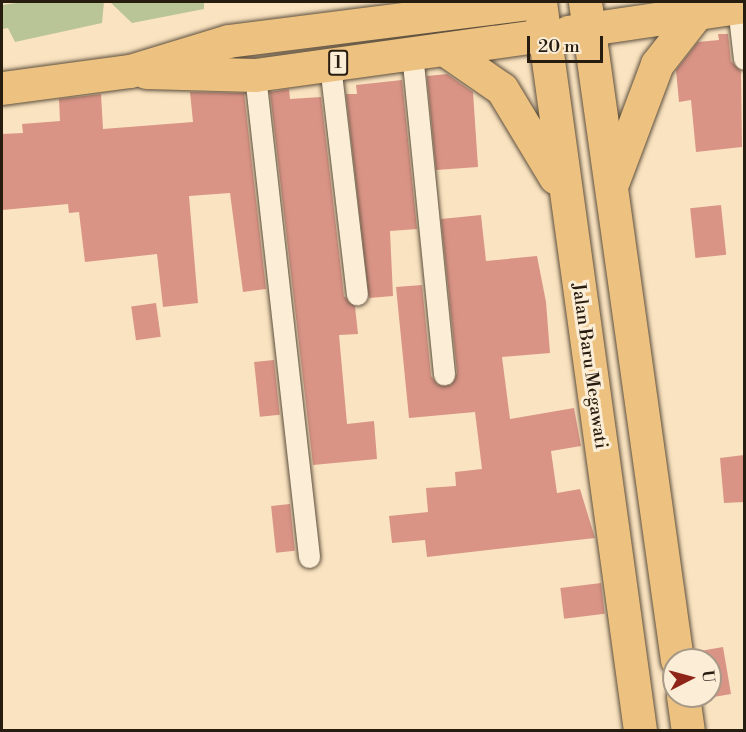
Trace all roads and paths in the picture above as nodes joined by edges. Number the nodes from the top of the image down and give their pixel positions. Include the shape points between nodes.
1 (539, 2) edge
2 (741, 7) edge
3 (697, 13) junction
4 (587, 15) edge
5 (545, 35) junction
6 (444, 49) junction
7 (411, 53) junction
8 (744, 59) edge
9 (330, 64) junction
10 (130, 71) junction
11 (255, 75) junction
12 (2, 88) edge
13 (609, 196) junction
14 (567, 203) junction
15 (357, 294) dead end
16 (444, 374) dead end
17 (309, 557) dead end
18 (675, 648) edge
19 (684, 708) edge
20 (639, 730) edge
21 (688, 730) edge

1 - 5 main road, Jalan Baru Megawati
1 - 10 main road, 1 via 228,41
2 - 3 main road, 1
2 - 8 street
3 - 4 main road, 1
3 - 13 main road via 657,64
4 - 5 main road, 1
4 - 13 main road
5 - 6 main road, 1
5 - 14 main road, Jalan Baru Megawati
6 - 7 main road, 1
6 - 14 main road via 502,89 537,141
7 - 9 main road, 1
7 - 16 street
9 - 11 main road, 1
9 - 15 street
10 - 11 main road, 1
10 - 12 main road, 1
11 - 17 street
13 - 18 main road
14 - 20 main road, Jalan Baru Megawati
19 - 21 main road

